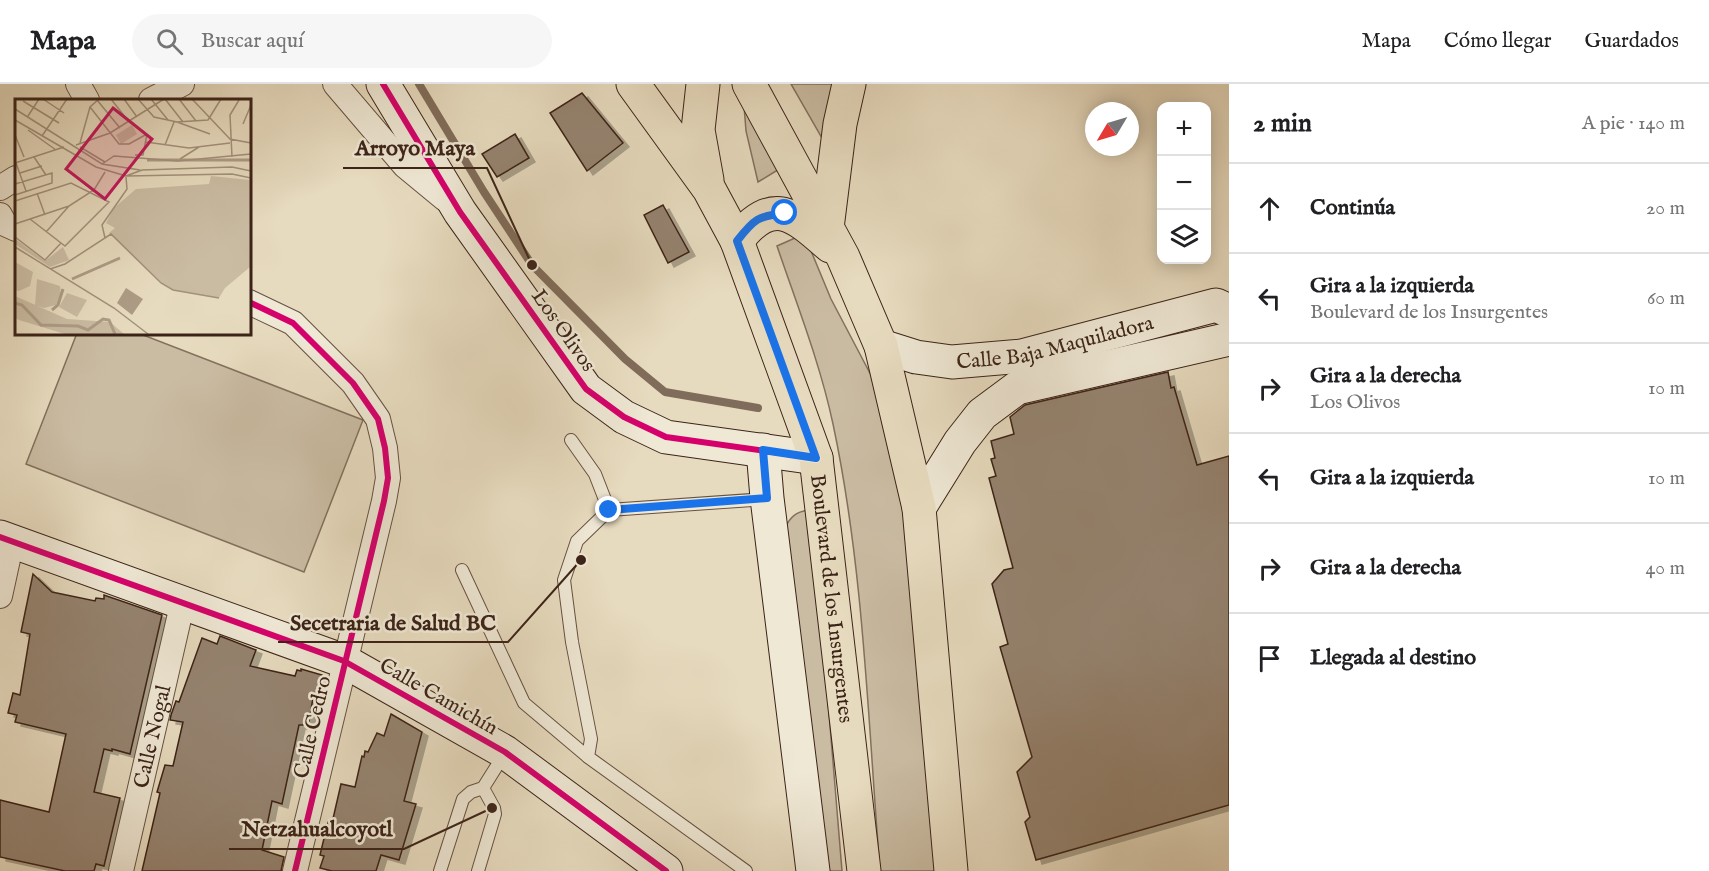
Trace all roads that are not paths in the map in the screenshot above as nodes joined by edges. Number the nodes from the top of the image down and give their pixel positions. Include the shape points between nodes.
1 (78, 84) edge
2 (182, 84) edge
3 (335, 84) edge
4 (383, 84) edge
5 (633, 84) edge
6 (703, 84) edge
7 (749, 84) edge
8 (849, 84) edge
9 (86, 99) edge
10 (153, 99) edge
11 (15, 179) edge
12 (0, 188) edge
13 (709, 189) junction
14 (460, 212) junction
15 (0, 215) edge
16 (827, 228) junction
17 (15, 229) edge
18 (737, 241) junction
19 (843, 257) junction
20 (250, 302) edge
21 (1229, 311) edge
22 (1229, 339) edge
23 (880, 346) junction
24 (571, 440) dead end
25 (763, 450) junction
26 (816, 458) junction
27 (767, 498) junction
28 (919, 508) junction
29 (609, 510) junction
30 (6, 539) edge
31 (462, 570) dead end
32 (0, 596) edge
33 (183, 601) junction
34 (344, 661) junction
35 (506, 752) junction
36 (588, 757) junction
37 (483, 788) junction
38 (121, 871) edge
39 (295, 871) edge
40 (440, 871) edge
41 (478, 871) edge
42 (666, 871) edge
43 (746, 871) edge
44 (813, 871) edge
45 (864, 871) edge
46 (951, 871) edge

1 - 9 street
2 - 10 street
3 - 14 street via 405,166
4 - 14 street, Los Olivos
5 - 13 main road, Boulevard de los Insurgentes
6 - 13 main road via 698,129
7 - 16 main road
8 - 16 main road
11 - 12 street
13 - 18 main road, Boulevard de los Insurgentes
14 - 25 street, Los Olivos via 586,389 624,417 666,437
15 - 17 street via 5,224
16 - 19 main road
18 - 19 main road via 762,216 785,213
18 - 26 main road, Boulevard de los Insurgentes
19 - 23 main road
20 - 34 street, Calle Cedro via 293,323 353,383 378,419 388,478
21 - 23 street, Calle Baja Maquiladora via 1216,305 1022,356 952,362
22 - 28 street, Calle Baja Maquiladora via 1017,388 982,414
23 - 28 main road
24 - 29 lane via 595,474
25 - 26 street, Los Olivos
25 - 27 street
26 - 45 main road, Boulevard de los Insurgentes
27 - 29 lane
27 - 44 street
28 - 46 main road
29 - 36 lane via 577,541 564,580 591,739
30 - 32 street
30 - 33 street, Calle Camichín
31 - 36 lane via 524,703
33 - 34 street, Calle Camichín
33 - 38 street, Calle Nogal
34 - 35 street, Calle Camichín
34 - 39 street, Calle Cedro
35 - 37 lane
35 - 42 street, Calle Camichín
36 - 43 lane
37 - 40 lane via 463,799
37 - 41 lane via 495,814

